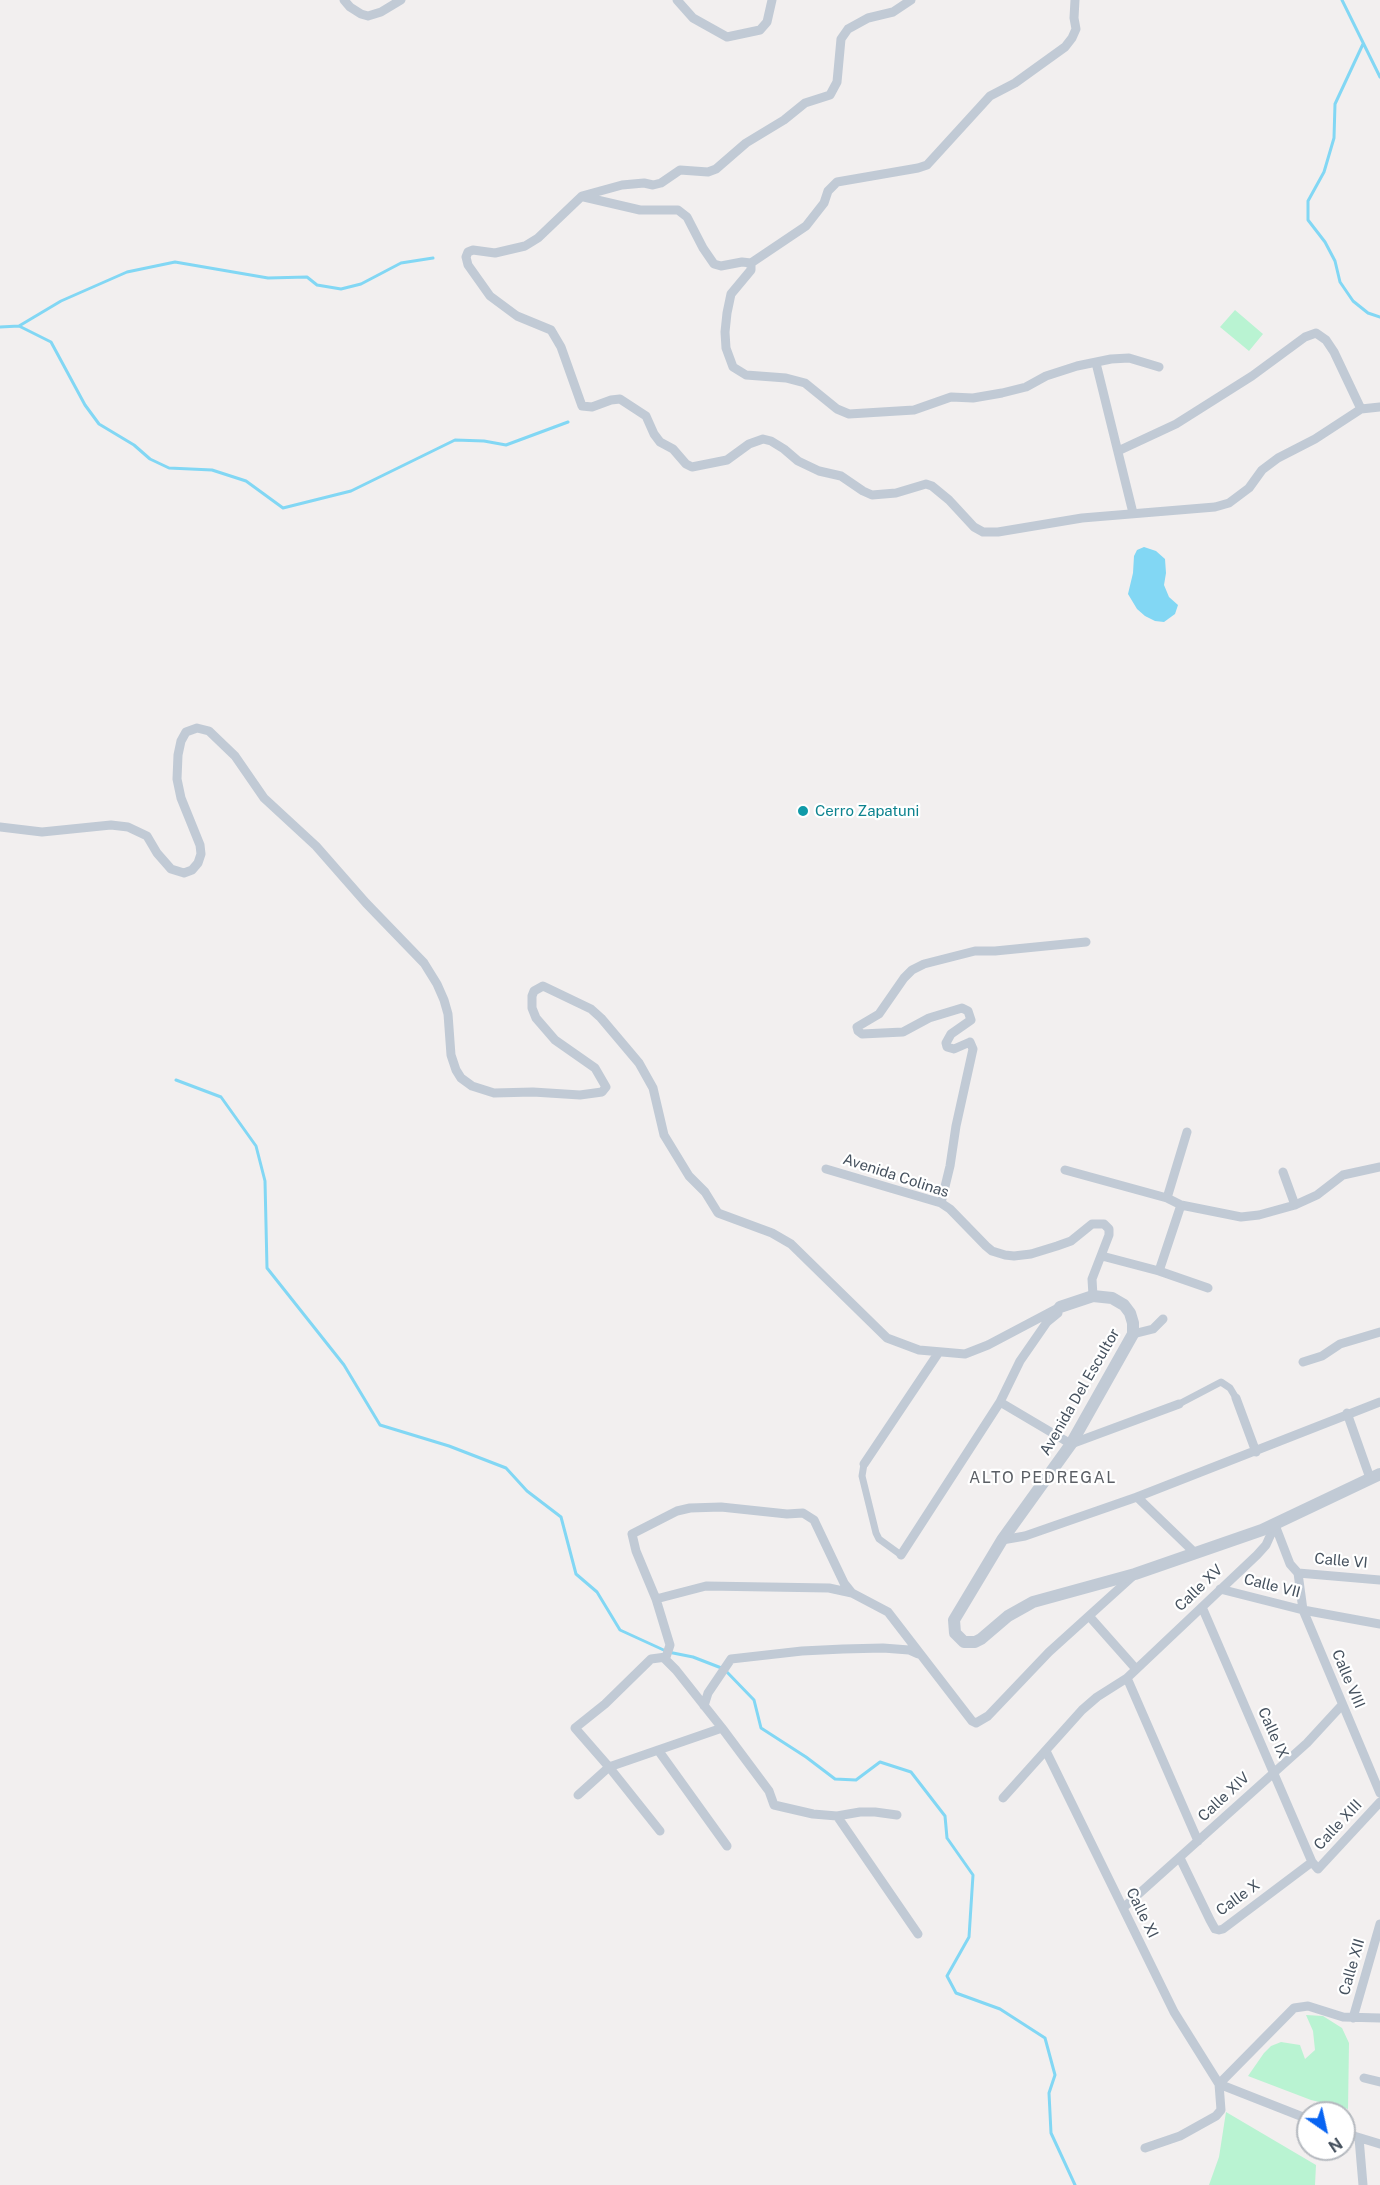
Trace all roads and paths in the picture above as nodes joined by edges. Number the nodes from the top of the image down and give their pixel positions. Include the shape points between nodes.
1 (344, 0) edge
2 (401, 0) edge
3 (677, 0) edge
4 (772, 0) edge
5 (911, 0) edge
6 (1075, 0) edge
7 (582, 196) junction
8 (751, 263) junction
9 (1096, 363) junction
10 (1158, 368) dead end
11 (1380, 407) edge
12 (1361, 409) junction
13 (1118, 451) junction
14 (1133, 513) junction
15 (0, 827) edge
16 (1086, 942) dead end
17 (1187, 1132) dead end
18 (1380, 1167) edge
19 (826, 1169) dead end
20 (1065, 1170) dead end
21 (1283, 1172) dead end
22 (1167, 1198) junction
23 (940, 1203) junction
24 (1181, 1204) junction
25 (1295, 1205) junction
26 (1102, 1256) junction
27 (1159, 1272) junction
28 (1208, 1288) dead end
29 (1093, 1296) junction
30 (1065, 1306) junction
31 (1163, 1319) dead end
32 (1380, 1332) edge
33 (1133, 1334) junction
34 (939, 1352) junction
35 (1303, 1362) dead end
36 (1236, 1398) joint
37 (1000, 1402) junction
38 (1380, 1402) edge
39 (1179, 1404) joint
40 (1347, 1413) junction
41 (1071, 1444) junction
42 (1256, 1452) junction
43 (864, 1464) joint
44 (1375, 1476) edge
45 (1137, 1497) junction
46 (1275, 1525) junction
47 (1002, 1540) junction
48 (1195, 1553) junction
49 (901, 1555) joint
50 (1299, 1573) junction
51 (1135, 1574) junction
52 (1380, 1580) edge
53 (1220, 1588) junction
54 (852, 1593) junction
55 (656, 1599) junction
56 (1202, 1607) junction
57 (1303, 1610) junction
58 (1089, 1616) junction
59 (1380, 1624) edge
60 (918, 1654) junction
61 (665, 1657) junction
62 (1136, 1669) junction
63 (1127, 1678) junction
64 (1342, 1705) junction
65 (704, 1706) junction
66 (722, 1728) junction
67 (658, 1750) junction
68 (1046, 1751) junction
69 (609, 1767) junction
70 (1274, 1771) junction
71 (1380, 1793) edge
72 (578, 1795) dead end
73 (1003, 1798) dead end
74 (1380, 1802) edge
75 (897, 1815) dead end
76 (837, 1816) junction
77 (660, 1831) dead end
78 (1198, 1841) junction
79 (727, 1846) dead end
80 (1180, 1858) junction
81 (1315, 1866) junction
82 (1123, 1908) junction
83 (1380, 1924) edge
84 (918, 1934) dead end
85 (1353, 2018) junction
86 (1380, 2018) edge
87 (1364, 2078) dead end
88 (1380, 2082) edge
89 (1219, 2084) junction
90 (1296, 2114) edge
91 (1356, 2138) edge
92 (1359, 2139) junction
93 (1380, 2144) edge
94 (1145, 2148) dead end
95 (1363, 2185) edge

1 - 2 street via 368,16
3 - 4 street via 693,18 727,37 760,30 768,21
5 - 7 street via 893,12 867,18 848,29 841,39 837,82 830,95 805,103 716,169 680,170 661,183 622,185
6 - 8 street via 1076,29 1065,47 990,96 927,165 837,182 806,226
7 - 8 street via 640,210 678,210 687,217 714,264 721,267
7 - 14 street via 525,246 495,253 473,250 466,257 490,296 517,316 551,330 582,406 620,399 646,416 660,442 692,467 727,460 763,439 798,461 841,476 872,495 926,484 983,532
8 - 9 street via 751,270 729,301 725,332 733,367 746,375 805,383 849,414 914,410 951,397 1002,393
9 - 10 street via 1130,358
9 - 13 street
11 - 12 street
12 - 13 street via 1334,352 1316,333 1176,424
12 - 14 street via 1278,458 1229,503
13 - 14 street
15 - 34 street via 42,832 128,827 147,836 171,869 184,873 192,870 201,854 200,845 177,779 178,755 186,732 197,728 209,731 235,756 264,798 315,846 424,963 444,1000 451,1055 461,1078 494,1093 602,1092 606,1087 595,1068 555,1040 536,1018 532,996 543,986 591,1009 639,1063 653,1088 664,1135 718,1213 790,1244 887,1338 908,1347
16 - 23 street via 975,951 924,964 904,978 879,1014 857,1027 862,1034 903,1032 929,1018 962,1008 968,1011 971,1020 951,1034 946,1043 954,1049 970,1042 973,1049
17 - 22 street
18 - 25 street via 1343,1175 1317,1195
19 - 23 street, Avenida Colinas
20 - 22 street
21 - 25 street
22 - 24 street
23 - 26 street, Avenida Colinas via 992,1251 1005,1255 1031,1254 1057,1246 1071,1241 1092,1224 1104,1224 1109,1234
24 - 25 street via 1241,1217
24 - 27 street
26 - 27 street
26 - 29 street, Avenida Colinas via 1092,1279
27 - 28 street
29 - 30 street
29 - 33 street, Avenida Del Escultor via 1112,1298 1124,1305 1132,1318
30 - 34 street via 975,1351
30 - 37 street via 1047,1322 1020,1361
31 - 33 street via 1153,1329
32 - 35 street via 1340,1344
33 - 41 street, Avenida Del Escultor
34 - 43 street
36 - 39 street via 1221,1382
36 - 42 street
37 - 41 street
37 - 49 street
38 - 40 street
39 - 41 street
40 - 42 street
40 - 44 street
41 - 47 street, Avenida Del Escultor
42 - 45 street
43 - 49 street via 862,1476 876,1533
44 - 46 street, Avenida Del Escultor
45 - 47 street via 1025,1536
45 - 48 street
46 - 48 street, Avenida Del Escultor
46 - 50 street via 1290,1564
46 - 53 street, Calle XV via 1266,1545
47 - 51 street, Avenida Del Escultor via 954,1620 956,1633 964,1642 981,1639 1008,1616 1033,1602
48 - 51 street, Avenida Del Escultor
50 - 52 street, Calle VI
50 - 57 street, Calle VIII
51 - 58 street
53 - 56 street, Calle XV
53 - 57 street, Calle VII
54 - 55 street via 829,1588 706,1586
54 - 55 street via 814,1520 803,1513 714,1507 671,1513 632,1534
54 - 60 street via 888,1612
55 - 61 street via 670,1645
56 - 62 street, Calle XV
56 - 70 street, Calle IX
57 - 59 street, Calle VII
57 - 64 street, Calle VIII
58 - 60 street via 988,1716 976,1723
58 - 62 street
60 - 65 street via 883,1648 730,1659
61 - 65 street
61 - 69 street via 651,1659 575,1728
62 - 63 street, Calle XV
63 - 68 street via 1082,1710
63 - 78 street
64 - 70 street, Calle XIV
64 - 71 street, Calle VIII
65 - 66 street
66 - 67 street
66 - 76 street via 769,1791 774,1805
67 - 69 street
67 - 79 street
68 - 73 street
68 - 82 street, Calle XI
69 - 72 street
69 - 77 street
70 - 78 street, Calle XIV
70 - 81 street, Calle IX
74 - 81 street, Calle XIII
75 - 76 street via 860,1812
76 - 84 street
78 - 80 street, Calle XIV
80 - 81 street, Calle X via 1210,1920 1219,1930
80 - 82 street, Calle XIV
82 - 89 street, Calle XI via 1174,2012
83 - 85 street, Calle XII
85 - 86 street
85 - 89 street via 1308,2006 1294,2008
87 - 88 street
89 - 90 street
89 - 94 street via 1221,2110 1216,2116 1180,2136
91 - 92 street
92 - 93 street
92 - 95 street

